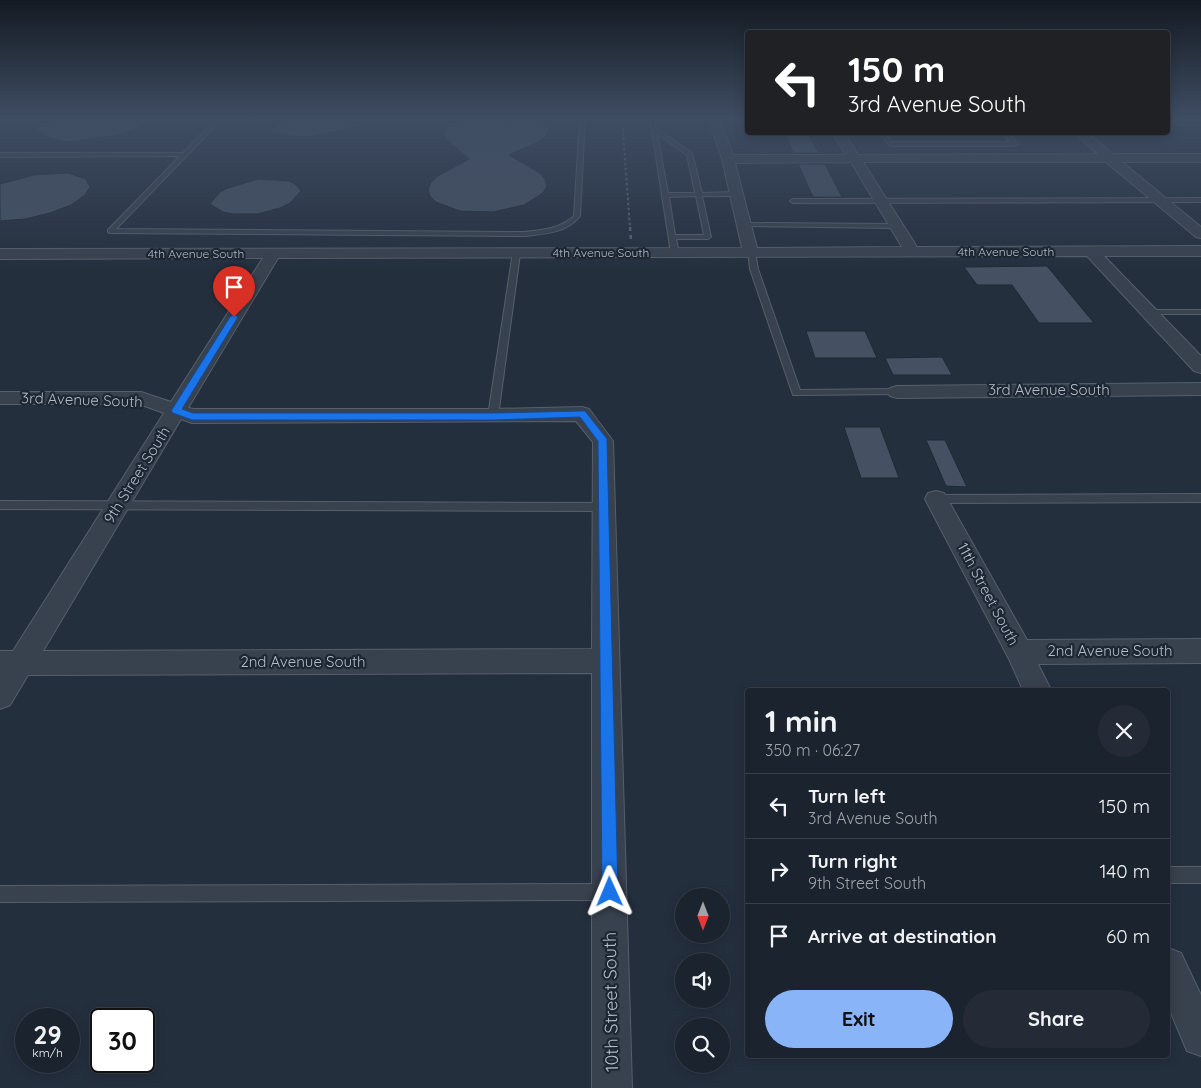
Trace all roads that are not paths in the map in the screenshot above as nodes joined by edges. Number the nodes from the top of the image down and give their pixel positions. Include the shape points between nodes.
1 (168, 169) edge
2 (580, 169) edge
3 (661, 169) edge
4 (693, 169) edge
5 (731, 169) edge
6 (860, 169) edge
7 (1123, 169) edge
8 (698, 194) junction
9 (737, 194) junction
10 (665, 195) junction
11 (793, 200) dead end
12 (880, 200) junction
13 (1160, 200) junction
14 (1201, 200) edge
15 (744, 225) junction
16 (896, 226) junction
17 (1201, 234) edge
18 (672, 237) junction
19 (1201, 251) edge
20 (1092, 252) junction
21 (675, 253) junction
22 (751, 253) junction
23 (913, 253) junction
24 (0, 254) edge
25 (273, 254) junction
26 (516, 254) junction
27 (1149, 312) junction
28 (1201, 312) edge
29 (1201, 367) edge
30 (1201, 389) edge
31 (897, 392) joint
32 (0, 398) edge
33 (176, 411) junction
34 (582, 414) joint
35 (494, 416) junction
36 (1201, 498) edge
37 (936, 499) joint
38 (0, 505) edge
39 (118, 505) junction
40 (604, 507) junction
41 (1201, 650) edge
42 (1019, 652) junction
43 (606, 661) junction
44 (10, 663) edge
45 (1036, 688) edge
46 (0, 696) edge
47 (1170, 875) edge
48 (1201, 875) edge
49 (610, 892) junction
50 (0, 894) edge
51 (1170, 970) edge
52 (1201, 1037) edge
53 (612, 1088) edge

1 - 2 lane via 110,231 524,234 557,230 577,216
3 - 10 lane
4 - 8 lane
5 - 9 street
6 - 12 street
7 - 13 street
8 - 9 lane
8 - 10 lane
8 - 18 lane via 708,237
9 - 15 street
10 - 18 lane
11 - 12 lane
12 - 13 lane
12 - 16 street
13 - 14 lane
13 - 17 street
15 - 16 lane
15 - 22 street
16 - 23 street
18 - 21 lane
19 - 20 street, 4th Avenue South
20 - 23 street, 4th Avenue South
20 - 27 street
21 - 22 street, 4th Avenue South
21 - 26 street, 4th Avenue South
22 - 23 street, 4th Avenue South
22 - 31 lane via 796,393
24 - 25 street, 4th Avenue South
25 - 26 street, 4th Avenue South
25 - 33 street, 9th Street South
26 - 35 lane
27 - 28 lane
27 - 29 street
30 - 31 street, 3rd Avenue South
32 - 33 street, 3rd Avenue South via 141,398
33 - 35 street, 3rd Avenue South via 192,416
33 - 39 street, 9th Street South
34 - 35 street, 3rd Avenue South
34 - 40 street, 10th Street South via 603,441
36 - 37 lane
37 - 42 street, 11th Street South
38 - 39 lane
39 - 40 lane
39 - 44 street, 9th Street South
40 - 43 street, 10th Street South
41 - 42 street, 2nd Avenue South
42 - 45 street, 11th Street South
43 - 44 street, 2nd Avenue South
43 - 49 street, 10th Street South
44 - 46 street, 9th Street South
47 - 48 lane
49 - 50 lane
49 - 53 street, 10th Street South
51 - 52 street

